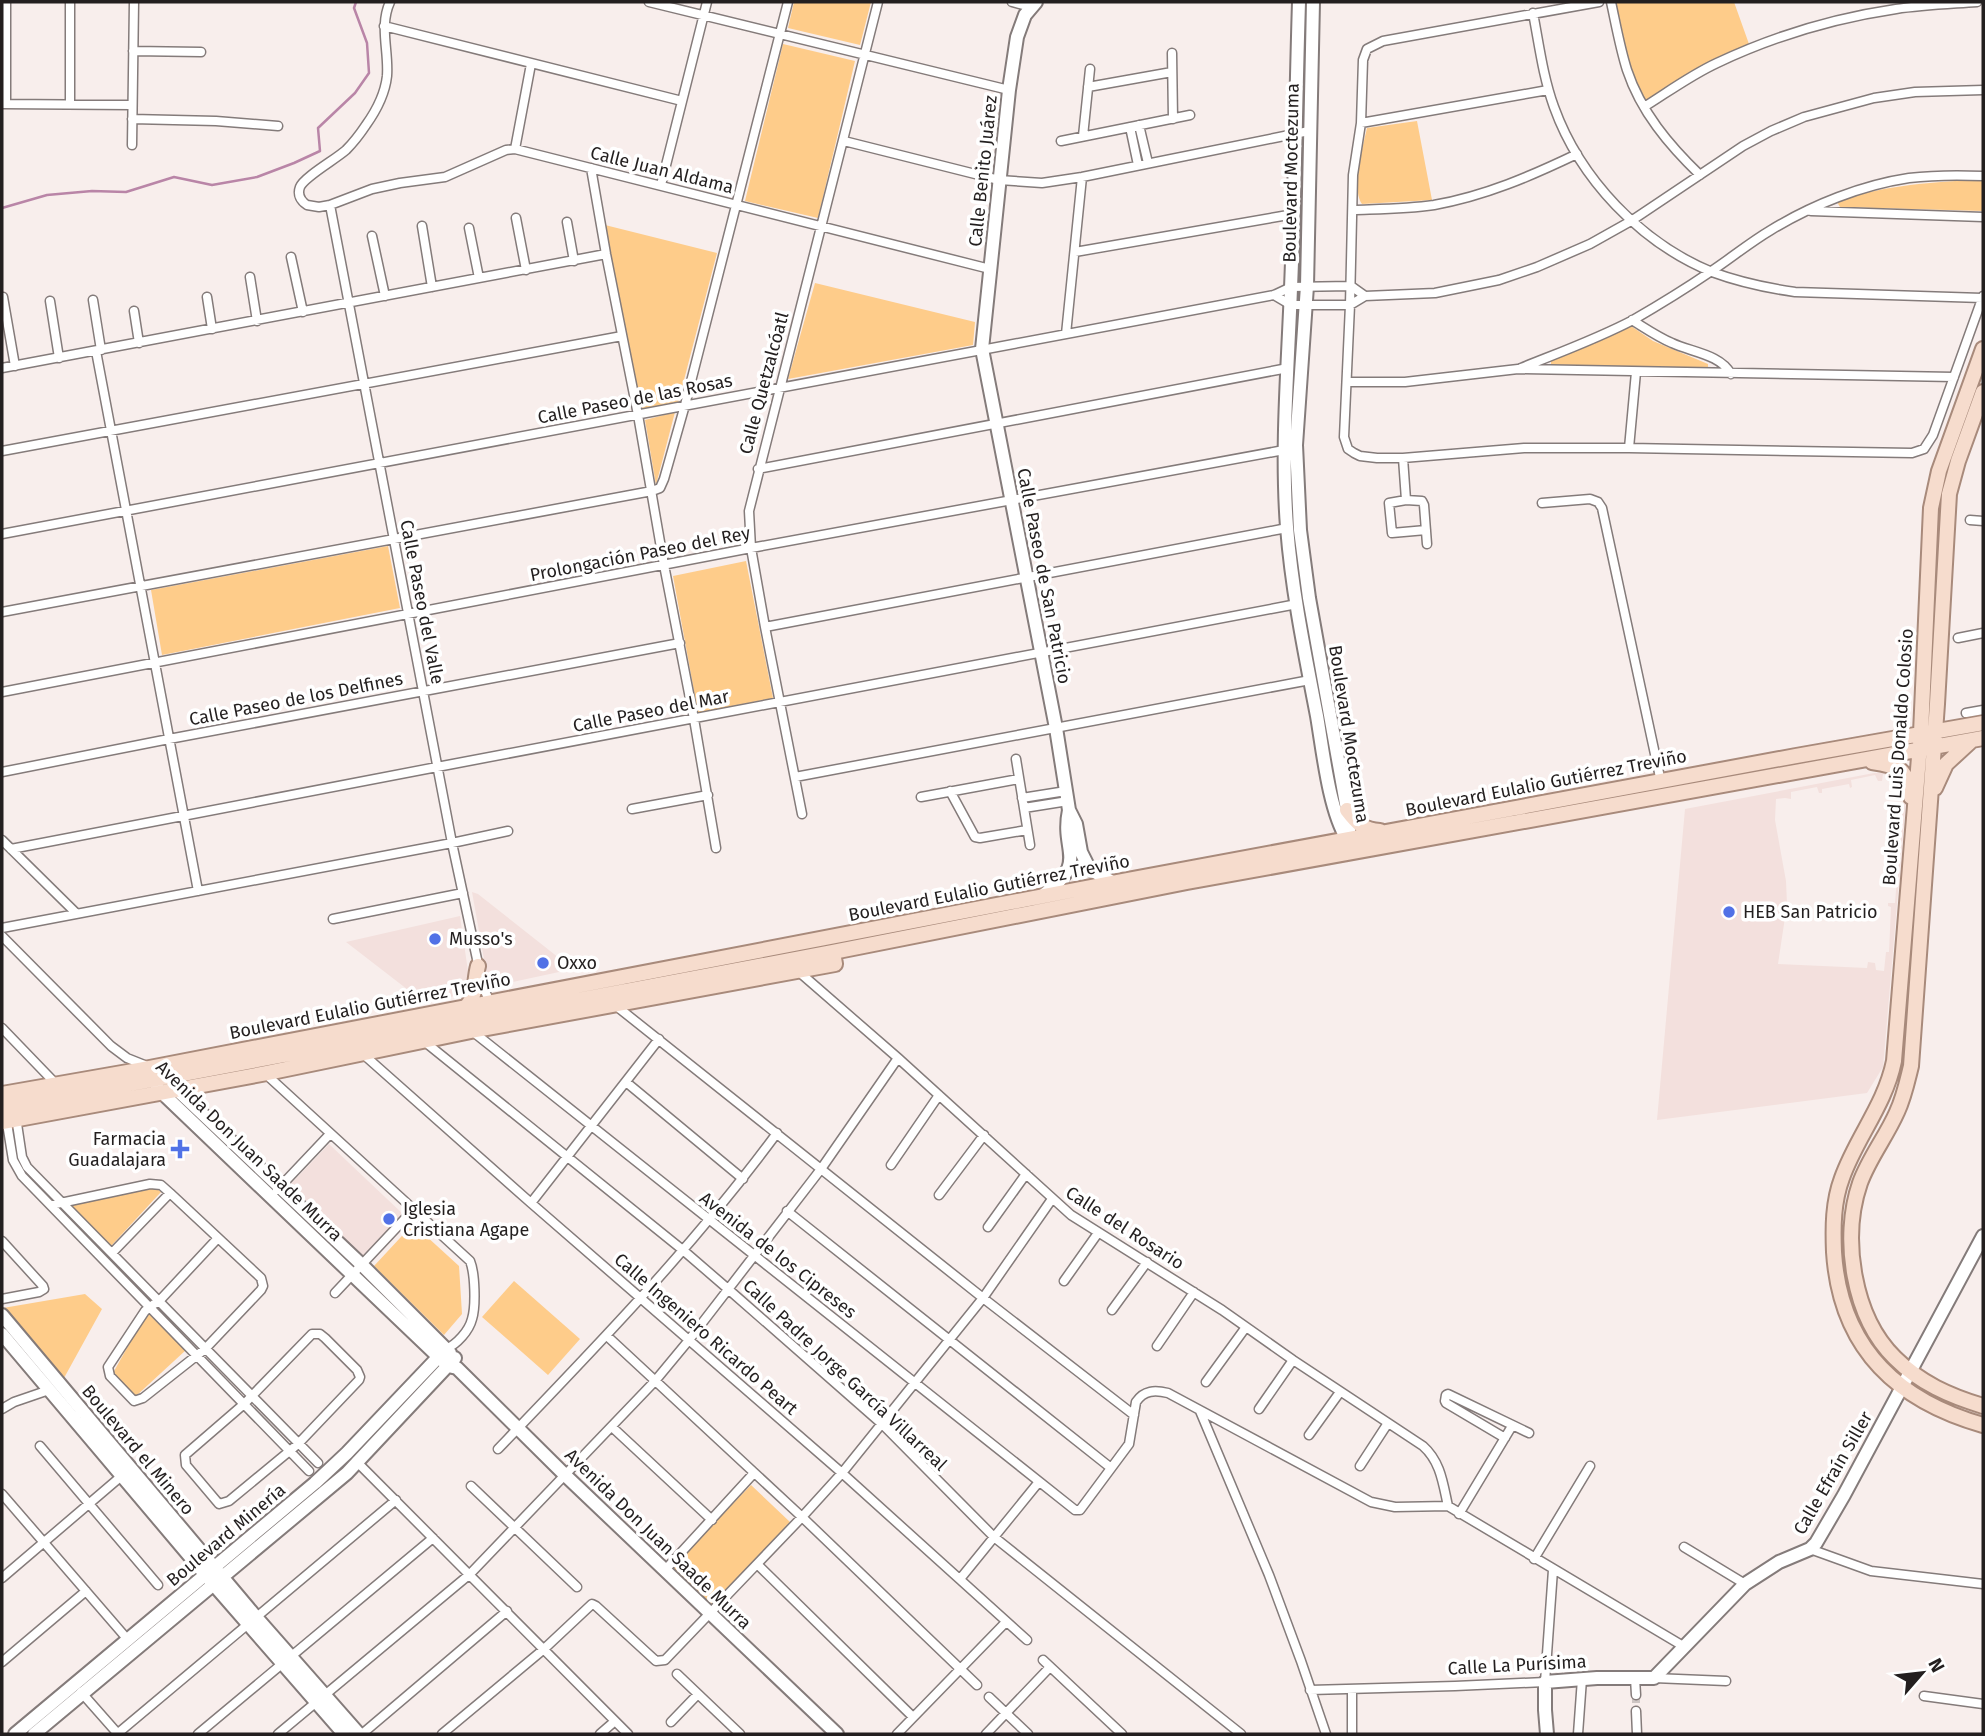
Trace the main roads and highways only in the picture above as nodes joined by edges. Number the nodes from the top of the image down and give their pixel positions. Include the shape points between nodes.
1 (1983, 349) edge
2 (1983, 392) edge
3 (1937, 704) junction
4 (1965, 720) junction
5 (1983, 723) edge
6 (1928, 732) junction
7 (1978, 739) edge
8 (1935, 746) junction
9 (1919, 749) junction
10 (1864, 760) junction
11 (1757, 763) junction
12 (1772, 778) junction
13 (1931, 795) junction
14 (1347, 810) road end
15 (1915, 819) junction
16 (1347, 839) junction
17 (1388, 839) junction
18 (1297, 862) junction
19 (833, 952) junction
20 (1903, 959) junction
21 (478, 966) road end
22 (491, 1002) junction
23 (521, 1010) junction
24 (467, 1020) junction
25 (1913, 1048) junction
26 (265, 1067) junction
27 (145, 1070) junction
28 (163, 1085) junction
29 (7, 1111) edge
30 (1983, 1406) edge
31 (1983, 1425) edge

1 - 6 main road, Boulevard Luis Donaldo Colosio via 1931,508
2 - 3 main road, Boulevard Luis Donaldo Colosio via 1949,494
3 - 4 main road via 1945,717
3 - 6 main road, Boulevard Luis Donaldo Colosio
4 - 5 main road, Boulevard Eulalio Gutiérrez Treviño
4 - 6 main road, Boulevard Eulalio Gutiérrez Treviño
6 - 8 main road, Boulevard Luis Donaldo Colosio
6 - 9 main road, Boulevard Luis Donaldo Colosio
6 - 11 main road, Boulevard Eulalio Gutiérrez Treviño
7 - 8 main road, Boulevard Eulalio Gutiérrez Treviño
7 - 13 main road via 1946,764
8 - 9 main road, Boulevard Eulalio Gutiérrez Treviño
8 - 13 main road, Boulevard Luis Donaldo Colosio
9 - 10 main road, Boulevard Eulalio Gutiérrez Treviño
9 - 15 main road, Boulevard Luis Donaldo Colosio
10 - 12 main road, Boulevard Eulalio Gutiérrez Treviño
10 - 15 main road via 1903,771
11 - 12 main road
11 - 17 main road, Boulevard Eulalio Gutiérrez Treviño
12 - 17 main road, Boulevard Eulalio Gutiérrez Treviño
13 - 25 main road, Boulevard Luis Donaldo Colosio
14 - 17 main road via 1365,828
15 - 20 main road, Boulevard Luis Donaldo Colosio
16 - 17 main road, Boulevard Eulalio Gutiérrez Treviño
16 - 18 main road via 1337,849
16 - 22 main road, Boulevard Eulalio Gutiérrez Treviño
17 - 18 main road, Boulevard Eulalio Gutiérrez Treviño
18 - 19 main road, Boulevard Eulalio Gutiérrez Treviño
19 - 23 main road, Boulevard Eulalio Gutiérrez Treviño
19 - 24 main road, Boulevard Eulalio Gutiérrez Treviño via 835,964 614,1005
20 - 25 main road via 1912,964 1907,1033
20 - 31 main road, Boulevard Luis Donaldo Colosio via 1891,1077 1842,1179 1834,1214 1840,1295 1863,1346 1902,1387 1941,1410
21 - 24 main road
22 - 23 main road via 500,1009
22 - 24 main road, Boulevard Eulalio Gutiérrez Treviño
23 - 24 main road, Boulevard Eulalio Gutiérrez Treviño
24 - 26 main road, Boulevard Eulalio Gutiérrez Treviño
24 - 26 main road, Boulevard Eulalio Gutiérrez Treviño via 425,1042
24 - 27 main road, Boulevard Eulalio Gutiérrez Treviño
25 - 30 main road, Boulevard Luis Donaldo Colosio via 1906,1089 1869,1161 1854,1206 1851,1238 1857,1287 1878,1337 1893,1357 1945,1393
26 - 28 main road, Boulevard Eulalio Gutiérrez Treviño
26 - 28 main road, Boulevard Eulalio Gutiérrez Treviño via 177,1089
27 - 28 main road, Boulevard Eulalio Gutiérrez Treviño
27 - 29 main road, Boulevard Eulalio Gutiérrez Treviño
27 - 29 main road, Boulevard Eulalio Gutiérrez Treviño via 56,1084
28 - 29 main road, Boulevard Eulalio Gutiérrez Treviño

